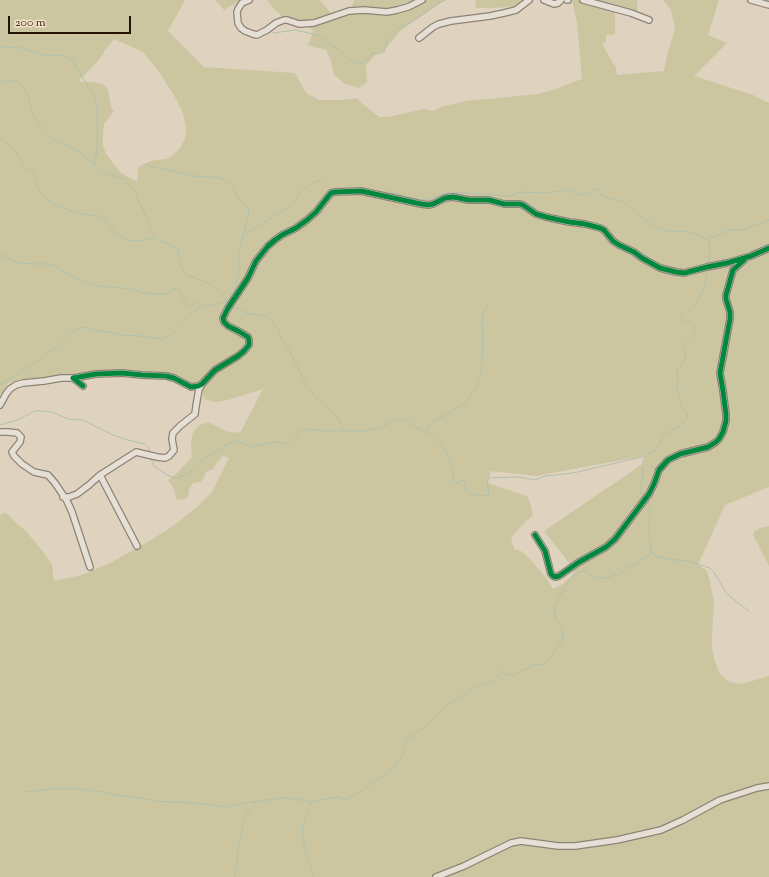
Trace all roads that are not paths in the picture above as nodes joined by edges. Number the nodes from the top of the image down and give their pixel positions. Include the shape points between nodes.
1 (249, 0) edge
2 (422, 0) edge
3 (529, 0) edge
4 (544, 0) edge
5 (562, 0) edge
6 (583, 0) edge
7 (751, 0) edge
8 (769, 5) edge
9 (648, 20) dead end
10 (419, 38) dead end
11 (769, 248) edge
12 (747, 258) junction
13 (73, 378) junction
14 (202, 384) junction
15 (83, 386) dead end
16 (0, 405) edge
17 (0, 432) edge
18 (100, 475) junction
19 (64, 497) junction
20 (535, 535) dead end
21 (137, 546) dead end
22 (90, 567) dead end
23 (769, 786) edge
24 (436, 877) edge

1 - 2 street via 242,3 238,9 237,19 241,28 257,35 284,20 302,24 349,11 387,12 408,7
3 - 10 street via 516,10 444,22
4 - 5 street via 554,4
6 - 9 street
7 - 8 street
11 - 12 street
12 - 14 street via 684,273 676,272 654,266 619,245 600,228 546,217 520,204 448,197 428,205 361,191 335,192 331,193 307,220 268,246 256,262 223,318 228,326 248,337 249,345 238,356 215,370
12 - 20 street via 733,270 726,295 730,318 720,373 726,421 719,439 708,447 668,460 659,470 649,494 616,539 559,576 552,576 545,551
13 - 14 street via 122,373 166,376 190,387
13 - 15 street
13 - 16 street via 16,385 10,388
14 - 18 street via 195,414 173,433 174,450 169,456 165,458 136,452
17 - 19 street via 17,433 21,437 12,452 14,456 34,472 48,475
18 - 19 street via 77,494
18 - 21 street
19 - 22 street via 72,512
23 - 24 street via 720,800 661,830 590,844 548,846 516,842

